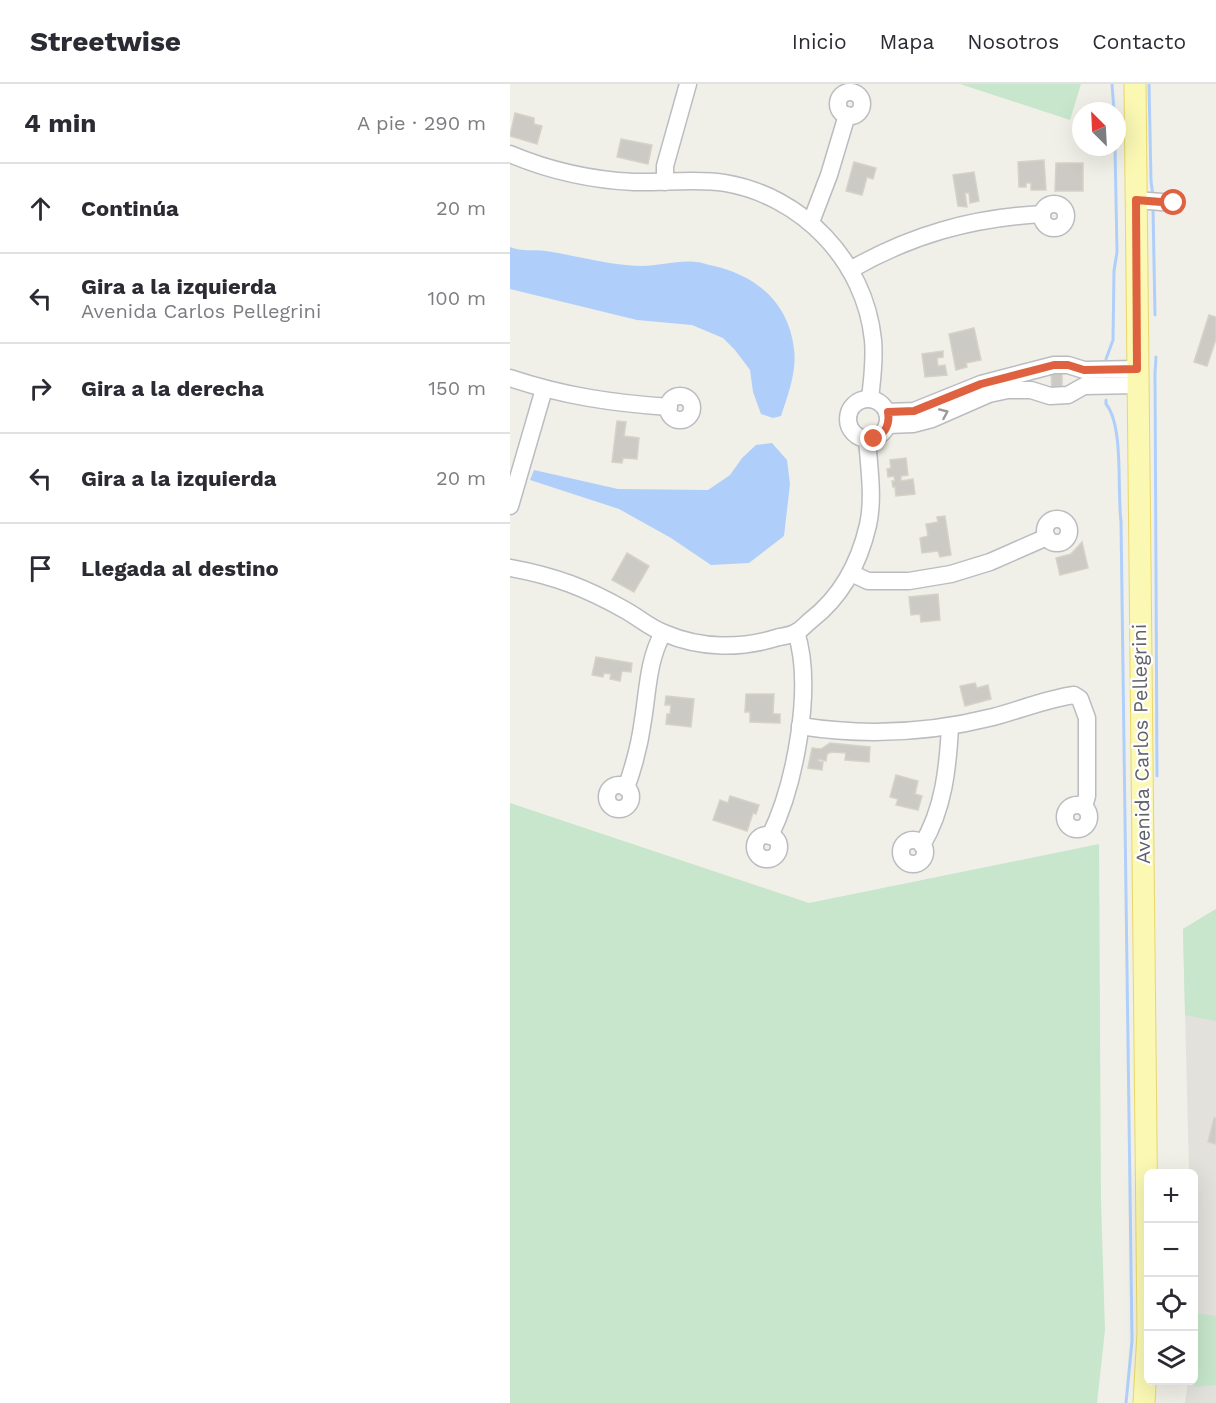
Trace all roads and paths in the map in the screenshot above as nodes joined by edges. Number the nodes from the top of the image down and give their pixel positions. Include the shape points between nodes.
1 (688, 84) edge
2 (1135, 84) edge
3 (847, 115) dead end
4 (510, 154) edge
5 (665, 182) junction
6 (1136, 200) junction
7 (1174, 203) dead end
8 (1042, 214) dead end
9 (811, 222) junction
10 (850, 270) junction
11 (1030, 371) junction
12 (1138, 377) junction
13 (510, 378) edge
14 (1084, 378) junction
15 (544, 389) junction
16 (1031, 390) junction
17 (870, 399) junction
18 (669, 406) dead end
19 (888, 419) junction
20 (867, 439) junction
21 (510, 506) edge
22 (1047, 537) dead end
23 (510, 566) edge
24 (851, 573) junction
25 (796, 632) junction
26 (663, 633) junction
27 (800, 726) junction
28 (950, 726) junction
29 (626, 788) dead end
30 (1084, 807) dead end
31 (771, 836) dead end
32 (922, 845) dead end
33 (1144, 1403) edge

1 - 5 street via 665,166
2 - 6 main road, Avenida Carlos Pellegrini
3 - 9 street
4 - 5 street via 598,179
5 - 9 street via 722,182 754,190
6 - 7 street
6 - 12 main road, Avenida Carlos Pellegrini
8 - 10 street via 1005,216 937,231 877,254
9 - 10 street via 830,240
10 - 17 street via 864,300 873,339
11 - 14 street via 1068,365
11 - 16 street
11 - 19 street via 981,384
12 - 14 street
12 - 33 main road, Avenida Carlos Pellegrini via 1148,1333
13 - 15 street
14 - 16 street via 1068,395 1050,396
15 - 18 street via 610,403
15 - 21 street
19 -> 16 street via 913,424 988,394
17 - 19 street via 879,402
17 - 20 street via 860,400 848,416 851,429
19 - 20 street via 880,436
20 - 24 street via 869,523
22 - 24 street via 951,574 909,581 868,581
23 - 26 street via 575,584
24 - 25 street via 823,611
25 - 26 street via 760,644 732,646 697,644
25 - 27 street via 803,669
26 - 29 street via 654,649 643,721
27 - 28 street via 872,732
27 - 31 street via 781,815
28 - 30 street via 1074,695 1080,699 1086,718
28 - 32 street via 941,796 933,827

